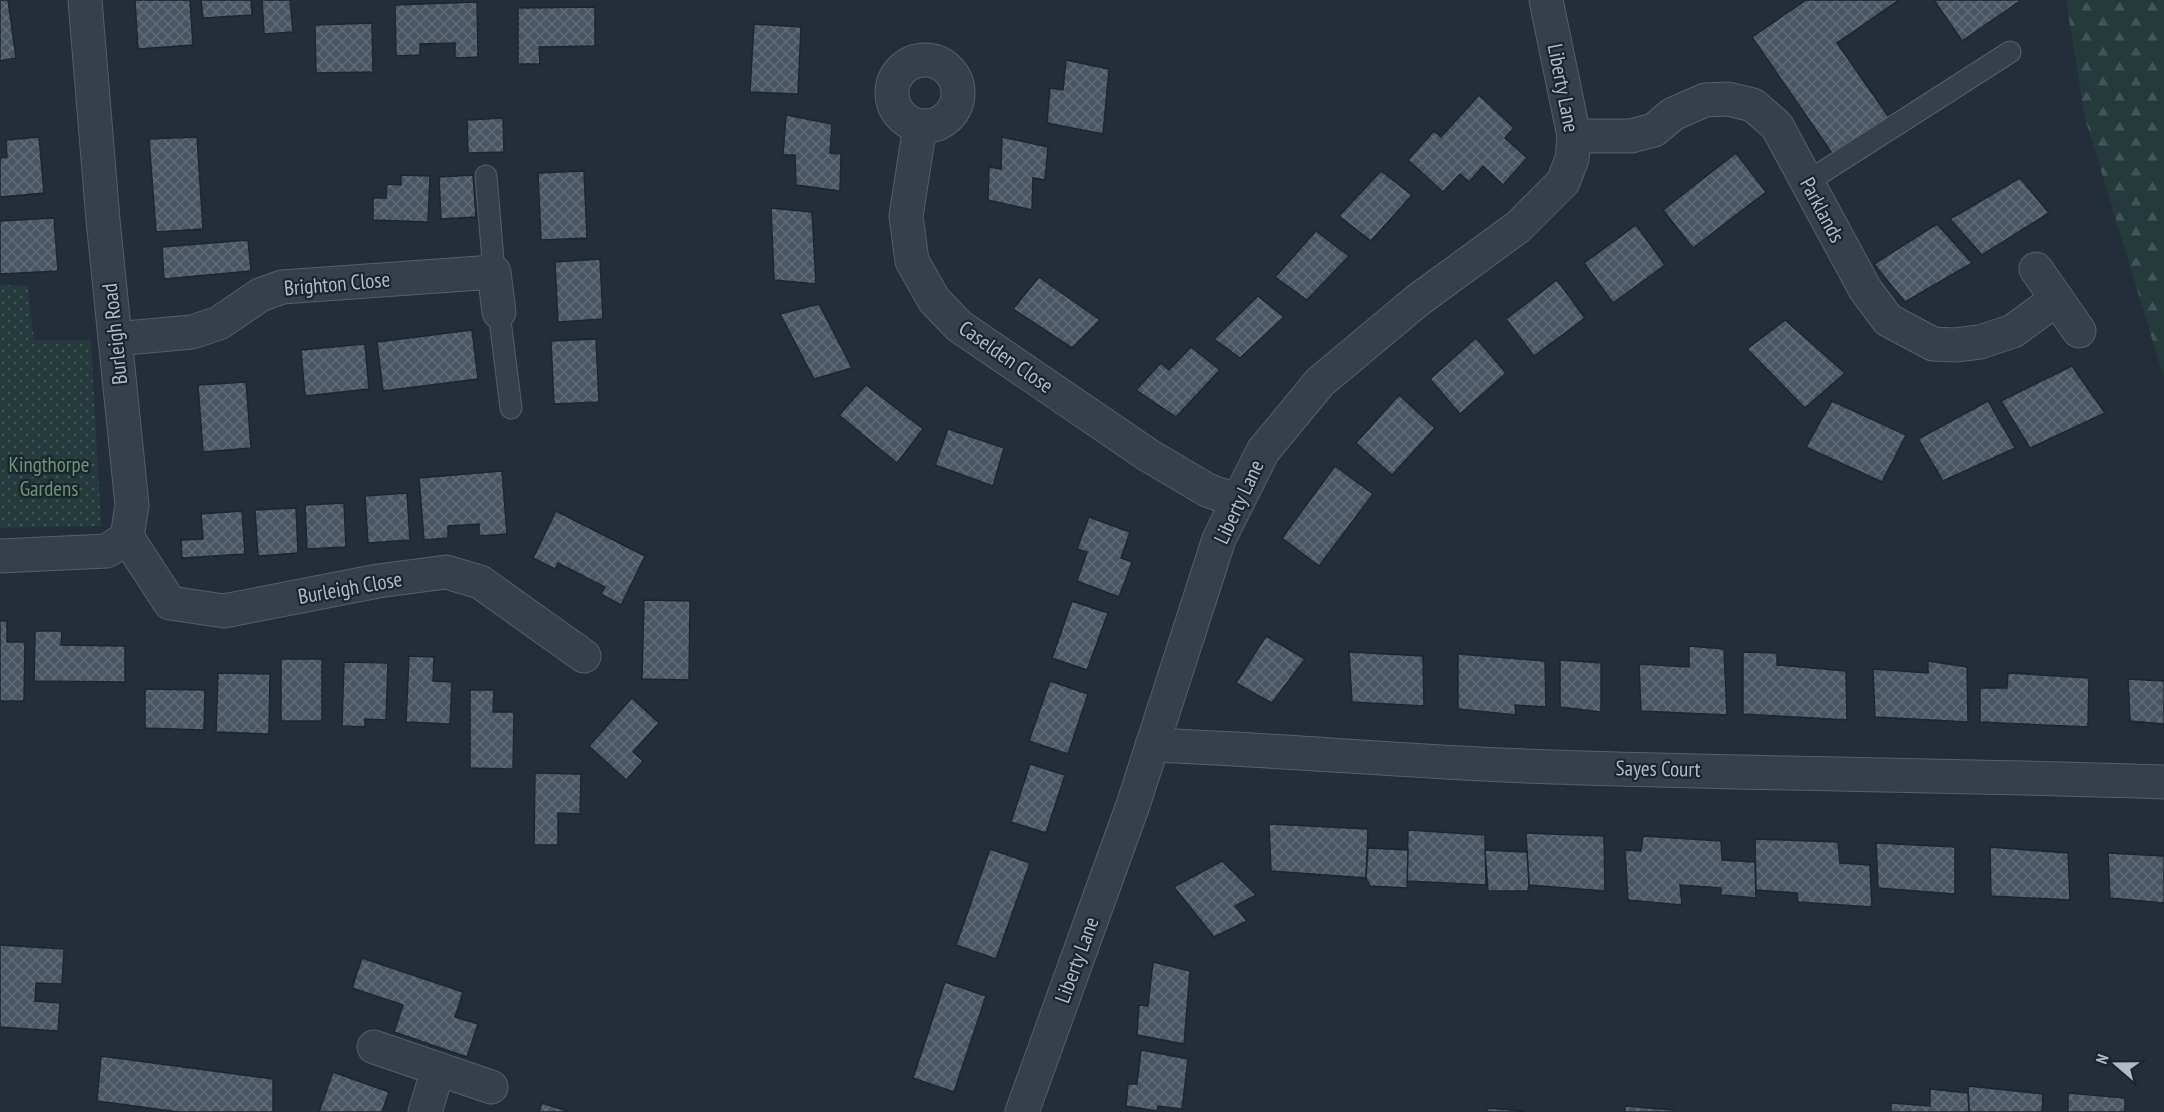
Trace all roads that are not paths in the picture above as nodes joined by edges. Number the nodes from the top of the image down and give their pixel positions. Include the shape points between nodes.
1 (85, 0) edge
2 (1546, 0) edge
3 (2010, 52) dead end
4 (920, 126) dead end
5 (1574, 136) junction
6 (486, 176) dead end
7 (1807, 182) junction
8 (2036, 269) dead end
9 (494, 272) junction
10 (2057, 299) junction
11 (499, 312) joint
12 (2079, 331) dead end
13 (115, 339) junction
14 (511, 408) dead end
15 (1237, 501) junction
16 (127, 537) junction
17 (0, 556) edge
18 (584, 656) dead end
19 (1152, 745) junction
20 (2164, 782) edge
21 (374, 1047) dead end
22 (438, 1069) junction
23 (491, 1087) dead end
24 (425, 1112) edge
25 (1023, 1112) edge

1 - 13 street, Burleigh Road
2 - 5 street, Liberty Lane
3 - 7 lane
4 - 15 street, Caselden Close via 906,216 912,261 934,300 958,326 1148,455 1207,490
5 - 7 street, Parklands via 1631,136 1654,130 1673,114 1705,100 1728,99 1753,105 1777,126
5 - 15 street, Liberty Lane via 1572,159 1563,182 1518,227 1418,300 1320,382 1263,451
6 - 9 lane
7 - 10 street, Parklands via 1865,289 1888,320 1933,344 1980,342 2013,331
8 - 10 street
9 - 11 street
9 - 13 street, Brighton Close via 282,286 260,295 219,323 192,332
10 - 12 street
11 - 14 lane
13 - 16 street, Burleigh Road via 132,505
15 - 19 street, Liberty Lane via 1219,539
16 - 17 street via 107,551
16 - 18 street, Burleigh Close via 170,603 224,611 446,572 480,582
19 - 20 street, Sayes Court via 1551,767
19 - 25 street, Liberty Lane
21 - 22 street
22 - 23 street
22 - 24 street

